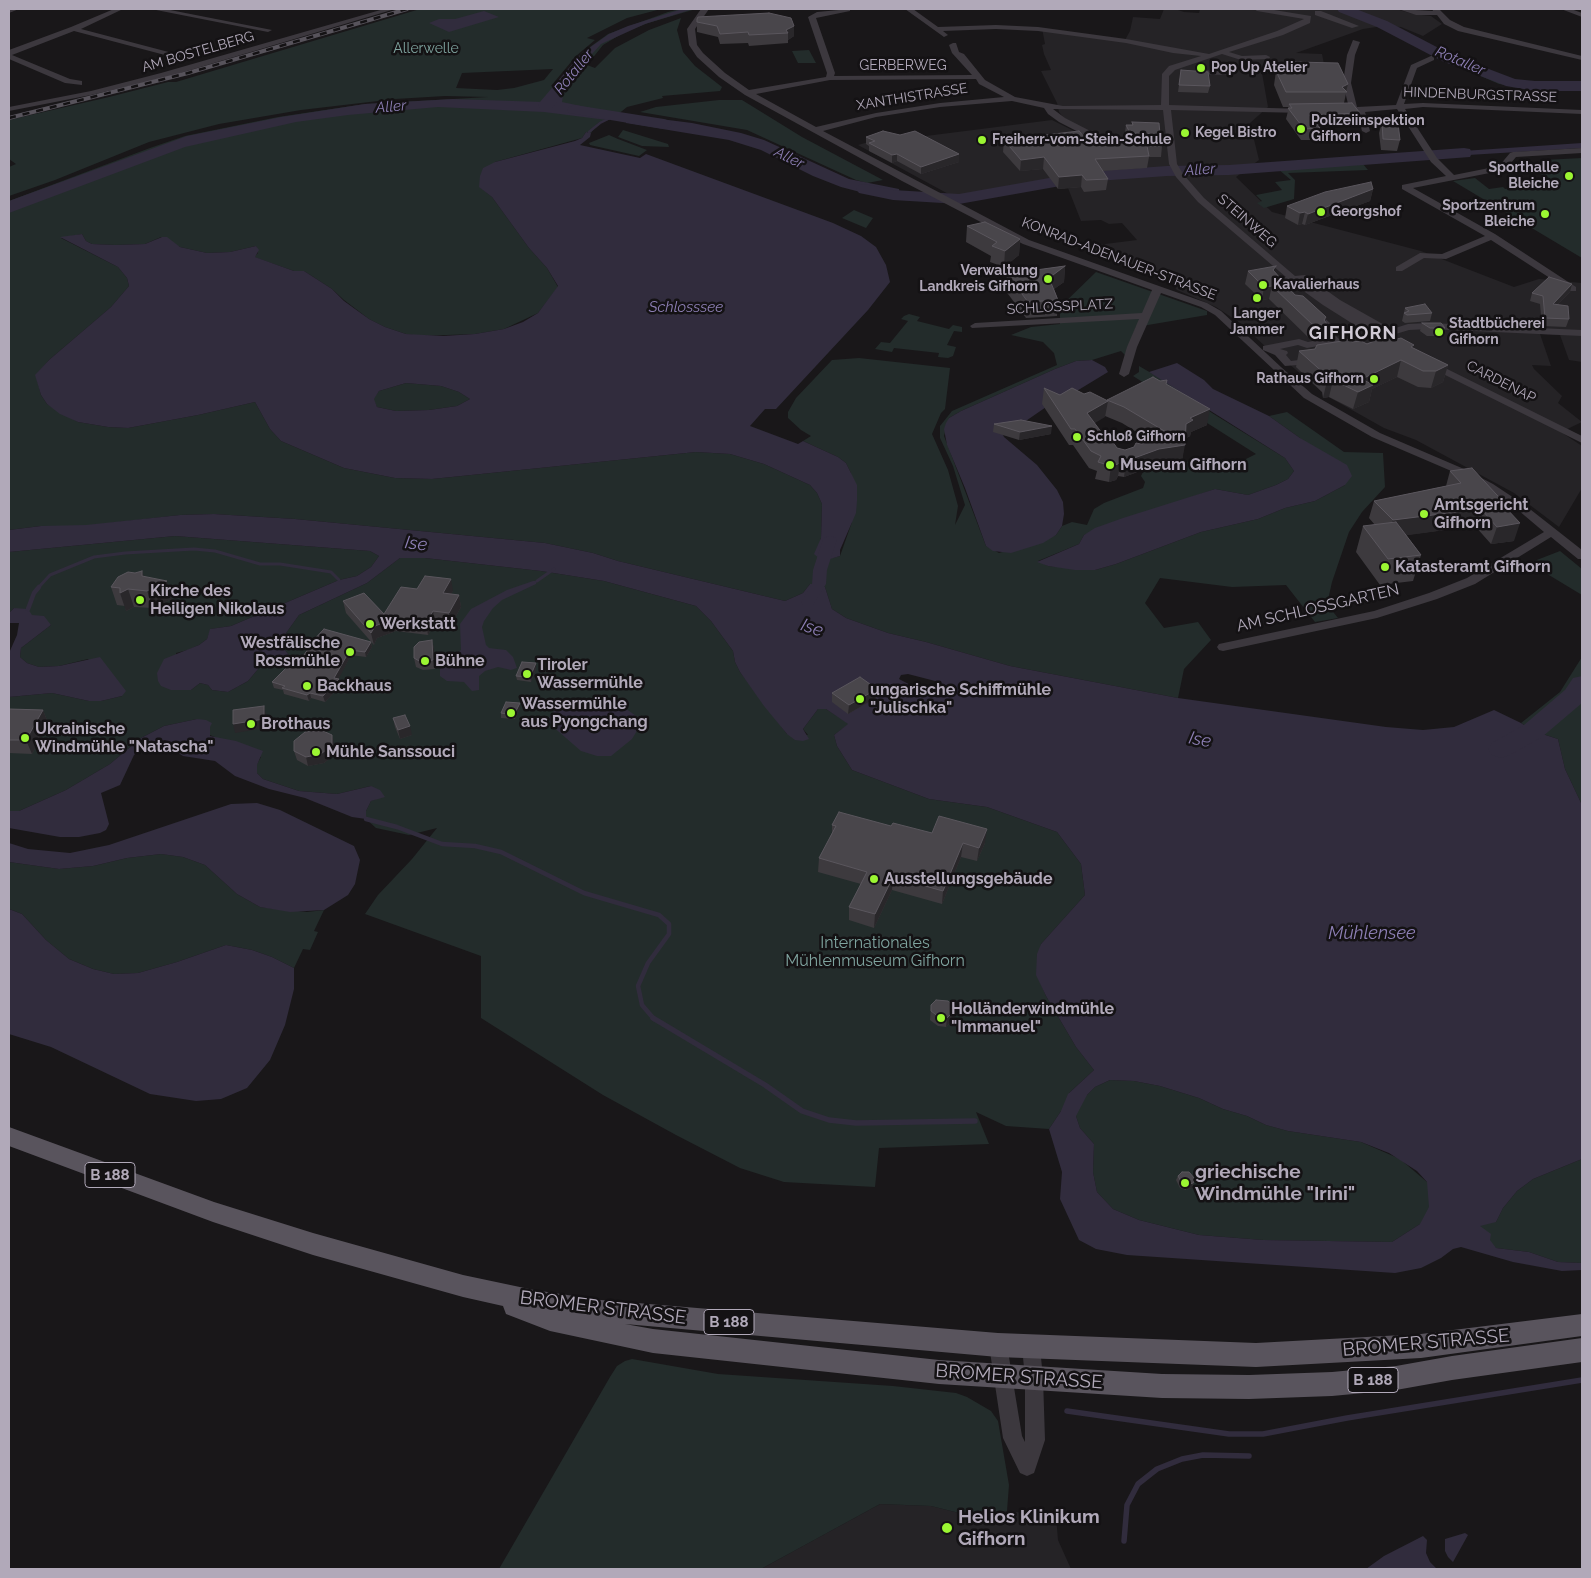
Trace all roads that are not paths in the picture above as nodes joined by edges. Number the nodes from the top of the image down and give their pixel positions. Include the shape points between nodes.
1 (15, 9) edge
2 (119, 9) edge
3 (155, 9) edge
4 (391, 9) edge
5 (847, 9) edge
6 (909, 9) edge
7 (1257, 9) edge
8 (1326, 9) edge
9 (1402, 9) edge
10 (1564, 9) edge
11 (704, 10) edge
12 (1436, 11) edge
13 (9, 12) edge
14 (1318, 13) junction
15 (1582, 15) edge
16 (1308, 18) junction
17 (1355, 26) dead end
18 (74, 29) junction
19 (938, 29) junction
20 (268, 30) dead end
21 (1356, 42) dead end
22 (1173, 51) junction
23 (9, 52) edge
24 (1222, 52) junction
25 (1211, 55) junction
26 (9, 56) edge
27 (177, 57) dead end
28 (1266, 57) dead end
29 (1430, 58) dead end
30 (1582, 58) edge
31 (1206, 64) junction
32 (1172, 68) junction
33 (1186, 70) edge
34 (1198, 72) edge
35 (829, 78) junction
36 (977, 78) junction
37 (79, 83) dead end
38 (748, 93) junction
39 (1013, 99) junction
40 (1047, 106) junction
41 (1398, 106) junction
42 (1168, 108) junction
43 (9, 109) edge
44 (1357, 110) junction
45 (1310, 112) edge
46 (1326, 112) edge
47 (1582, 112) edge
48 (815, 130) junction
49 (1366, 131) dead end
50 (1126, 145) edge
51 (1582, 150) edge
52 (1452, 177) junction
53 (1492, 236) junction
54 (1399, 269) dead end
55 (1297, 282) junction
56 (1158, 288) junction
57 (1573, 289) edge
58 (1146, 316) junction
59 (975, 326) dead end
60 (1582, 333) edge
61 (1378, 335) junction
62 (1272, 351) junction
63 (1124, 374) dead end
64 (1578, 438) edge
65 (1552, 532) junction
66 (1568, 544) joint
67 (1582, 556) edge
68 (1223, 646) dead end
69 (9, 1136) edge
70 (463, 1286) junction
71 (1582, 1324) edge
72 (998, 1345) junction
73 (1032, 1347) junction
74 (1582, 1350) edge
75 (1002, 1377) junction
76 (1034, 1378) junction

1 - 13 street
2 - 18 street
3 - 20 street
4 - 43 street, AM BOSTELBERG via 164,75
5 - 35 street via 812,17 831,73
6 - 19 street
7 - 16 street
8 - 14 street
9 - 12 street via 1416,13
10 - 15 street
11 - 38 street, KONRAD-ADENAUER-STRASSE via 691,30 692,45 722,76
12 - 30 street via 1461,29
14 - 16 street
14 - 17 street
16 - 24 street via 1280,33
18 - 23 street
18 - 27 street
19 - 22 street via 1038,29
19 - 36 street
21 - 44 street via 1347,83
22 - 25 street
22 - 32 street, STEINWEG
24 - 25 street
24 - 28 street via 1240,58
25 - 31 street
26 - 37 street
29 - 41 street via 1414,67
31 - 32 street
31 - 34 street via 1225,73
32 - 33 street
32 - 42 street, STEINWEG via 1165,76 1165,105
35 - 36 street, GERBERWEG
35 - 38 street, GERBERWEG
36 - 39 street
38 - 48 street, KONRAD-ADENAUER-STRASSE
39 - 40 street
39 - 48 street, XANTHISTRASSE via 940,105 876,115
40 - 42 street
40 - 50 street via 1062,120 1095,137
41 - 44 street, HINDENBURGSTRASSE
41 - 47 street, HINDENBURGSTRASSE
41 - 52 street via 1427,151
42 - 45 street
42 - 55 street, STEINWEG via 1166,147 1176,171 1221,218
44 - 46 street, HINDENBURGSTRASSE
44 - 49 street
48 - 56 street, KONRAD-ADENAUER-STRASSE via 1026,242
51 - 52 street via 1513,155 1502,168
52 - 53 street via 1405,187
53 - 54 street via 1443,257 1414,259
53 - 57 street
55 - 61 street via 1302,277 1330,302 1384,329
55 - 62 street via 1277,282 1297,305 1303,304 1334,332 1328,333 1335,340 1267,348
56 - 58 street
56 - 65 street, KONRAD-ADENAUER-STRASSE via 1218,313 1308,396 1376,435 1489,486
58 - 59 street, SCHLOSSPLATZ
58 - 63 street
60 - 61 street via 1429,326 1408,327
61 - 62 street via 1351,343
61 - 62 street via 1399,348 1386,350 1374,344 1349,354 1340,348 1330,350 1334,354 1303,358 1307,362 1289,364 1280,355 1283,353
61 - 64 street, CARDENAP
65 - 66 street, KONRAD-ADENAUER-STRASSE
65 - 68 street, AM SCHLOSSGARTEN via 1471,581 1434,596 1377,614
66 - 67 street, KONRAD-ADENAUER-STRASSE
69 - 70 main road, BROMER STRASSE / B 188 via 213,1212
70 - 72 main road, BROMER STRASSE / B 188 via 600,1311
70 - 75 main road, BROMER STRASSE / B 188 via 550,1320 621,1336 786,1357
71 - 73 main road, BROMER STRASSE / B 188 via 1421,1346 1256,1355
72 - 73 main road, BROMER STRASSE / B 188
72 - 75 street
73 - 76 street
74 - 76 main road, BROMER STRASSE / B 188 via 1396,1378 1332,1384 1162,1386
75 - 76 main road, BROMER STRASSE / B 188
75 - 76 street via 1013,1438 1027,1466 1035,1440

